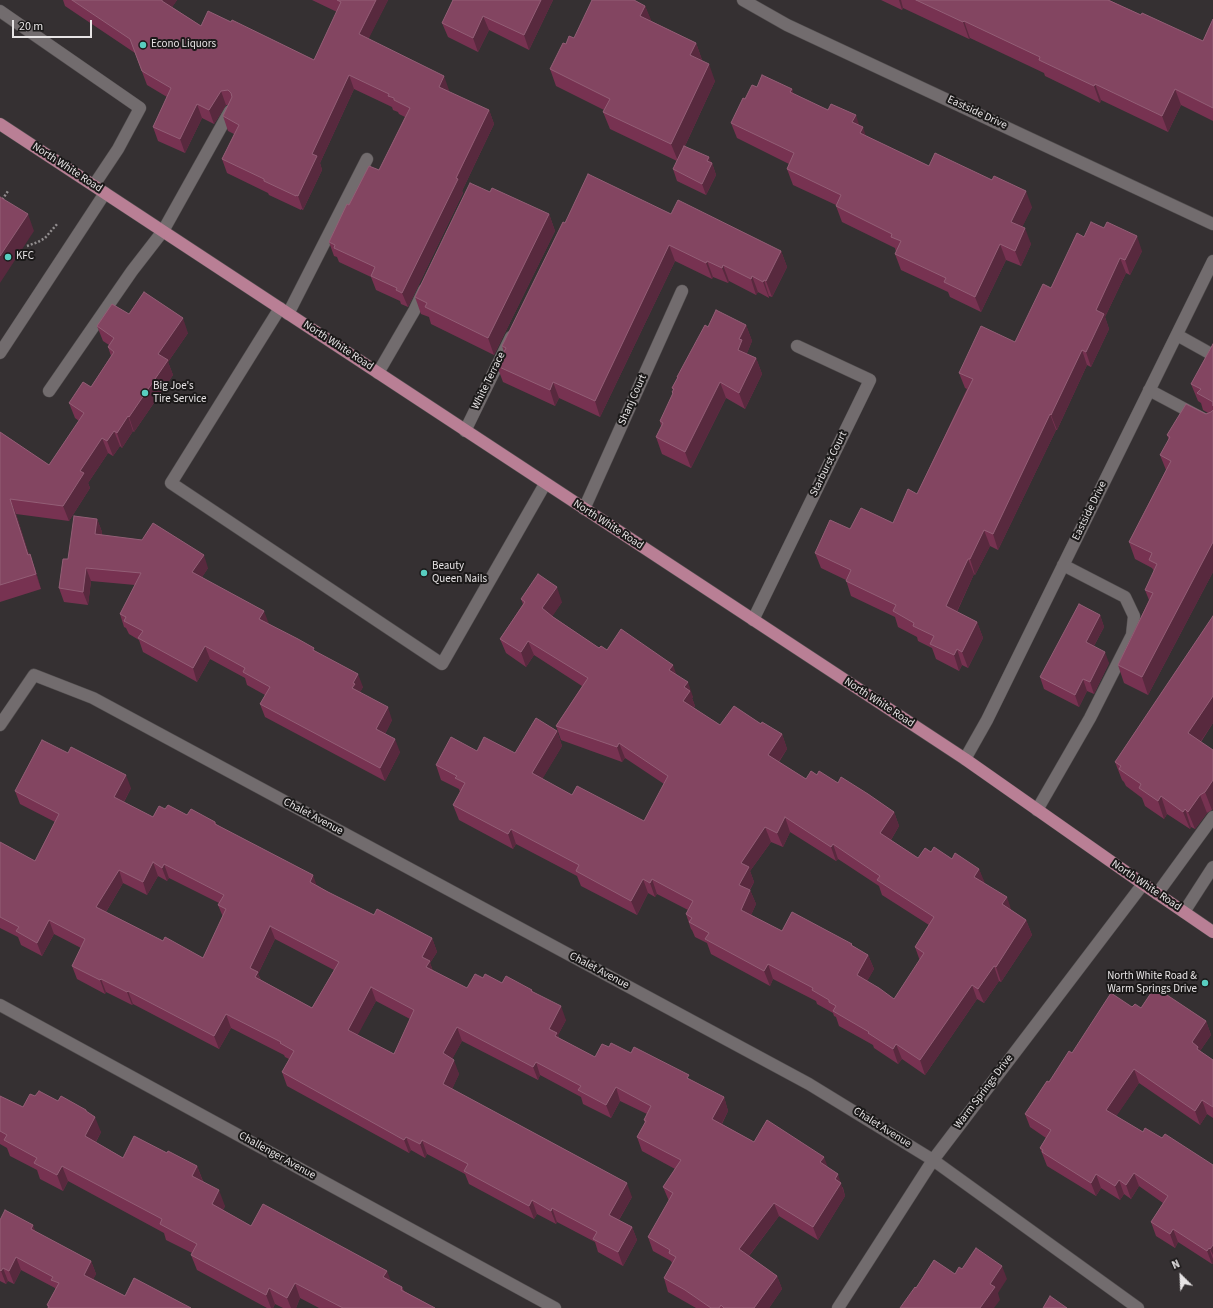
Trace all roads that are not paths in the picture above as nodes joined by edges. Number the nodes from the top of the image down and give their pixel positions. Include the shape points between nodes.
1 (743, 0) edge
2 (0, 11) edge
3 (230, 111) edge
4 (0, 124) edge
5 (367, 159) dead end
6 (94, 185) junction
7 (105, 193) junction
8 (1213, 224) edge
9 (163, 231) junction
10 (1213, 261) edge
11 (430, 277) edge
12 (682, 291) dead end
13 (284, 311) junction
14 (515, 329) edge
15 (1177, 335) junction
16 (797, 346) dead end
17 (0, 353) edge
18 (1213, 355) edge
19 (378, 373) junction
20 (1149, 390) junction
21 (49, 391) dead end
22 (1213, 424) edge
23 (465, 431) junction
24 (545, 484) junction
25 (584, 509) junction
26 (1063, 565) junction
27 (753, 620) junction
28 (0, 725) edge
29 (965, 759) junction
30 (1037, 810) junction
31 (1213, 817) edge
32 (1213, 867) edge
33 (1143, 884) junction
34 (1157, 894) junction
35 (1184, 912) junction
36 (1213, 932) edge
37 (0, 1004) edge
38 (933, 1160) junction
39 (555, 1308) edge
40 (838, 1308) edge
41 (1138, 1308) edge

1 - 8 street, Eastside Drive via 787,25
2 - 6 street via 140,108 118,149
3 - 9 street
4 - 6 main road, North White Road
5 - 13 street
6 - 7 main road, North White Road
7 - 9 main road, North White Road
7 - 17 street
9 - 13 main road, North White Road
9 - 21 street via 132,271
10 - 15 street, Eastside Drive
11 - 19 street via 414,311
12 - 25 street, Shanj Court
13 - 19 main road, North White Road
13 - 24 street via 171,483 442,664
14 - 23 street, White Terrace
15 - 18 street
15 - 20 street, Eastside Drive
16 - 27 street, Starburst Court via 870,380
19 - 23 main road, North White Road
20 - 22 street
20 - 26 street, Eastside Drive
23 - 24 main road, North White Road
24 - 25 main road, North White Road
25 - 27 main road, North White Road
26 - 29 street, Eastside Drive via 987,720
26 - 30 street via 1125,597 1134,616 1132,635 1090,718
27 - 29 main road, North White Road
28 - 38 street, Chalet Avenue via 34,675 92,698 788,1072
29 - 30 main road, North White Road
30 - 33 main road, North White Road
31 - 34 street
32 - 35 street
33 - 34 main road, North White Road
33 - 38 street, Warm Springs Drive
34 - 35 main road, North White Road
35 - 36 main road, North White Road
37 - 39 street, Challenger Avenue
38 - 40 street, Warm Springs Drive
38 - 41 street, Chalet Avenue

